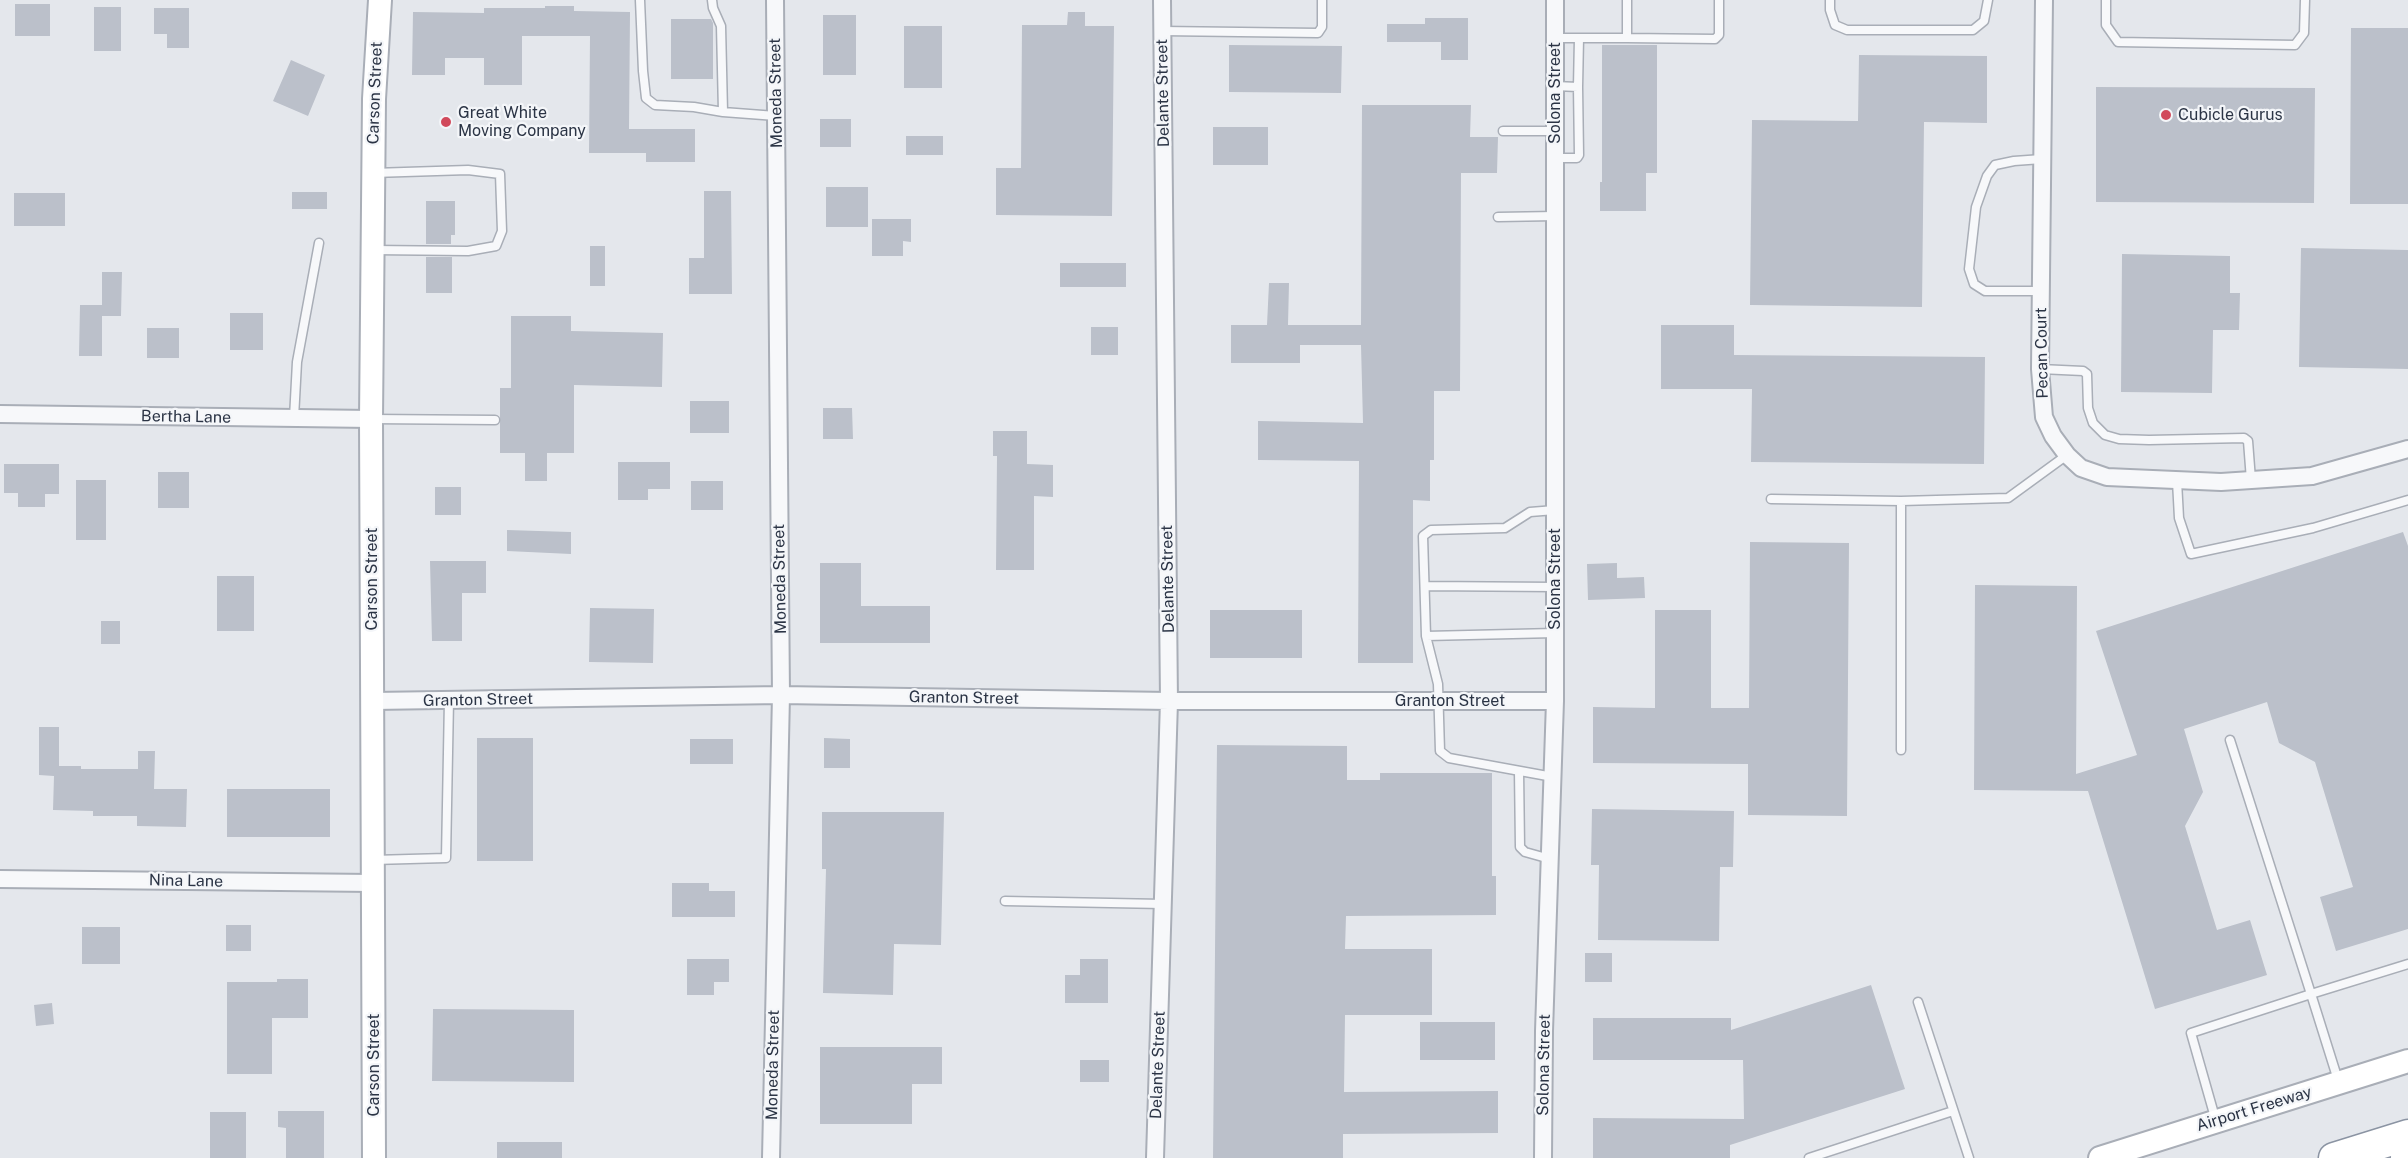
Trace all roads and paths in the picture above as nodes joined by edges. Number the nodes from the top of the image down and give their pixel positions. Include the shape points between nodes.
1 (380, 0) edge
2 (640, 0) edge
3 (712, 0) edge
4 (775, 0) edge
5 (1162, 0) edge
6 (1322, 0) edge
7 (1555, 0) edge
8 (1627, 0) edge
9 (1719, 0) edge
10 (1830, 0) edge
11 (1988, 0) edge
12 (2044, 0) edge
13 (2106, 0) edge
14 (2305, 0) edge
15 (1162, 31) junction
16 (1627, 38) junction
17 (1555, 39) junction
18 (1579, 39) junction
19 (1555, 86) junction
20 (1578, 87) junction
21 (723, 112) junction
22 (776, 116) junction
23 (1503, 131) dead end
24 (1555, 131) junction
25 (1555, 158) junction
26 (2042, 159) junction
27 (373, 173) junction
28 (1555, 216) junction
29 (1498, 217) dead end
30 (319, 243) dead end
31 (373, 250) junction
32 (2041, 291) junction
33 (2040, 369) junction
34 (0, 414) edge
35 (294, 418) junction
36 (371, 419) junction
37 (495, 420) dead end
38 (2408, 449) edge
39 (2067, 455) junction
40 (2252, 480) junction
41 (2177, 481) junction
42 (1771, 499) dead end
43 (2408, 500) edge
44 (1901, 501) junction
45 (1555, 510) junction
46 (1425, 586) junction
47 (1555, 587) junction
48 (1555, 633) junction
49 (1426, 636) junction
50 (781, 695) junction
51 (449, 700) junction
52 (373, 701) junction
53 (1169, 701) junction
54 (1437, 701) junction
55 (1555, 701) junction
56 (2230, 740) dead end
57 (1901, 750) dead end
58 (1519, 771) junction
59 (1552, 777) junction
60 (1550, 859) junction
61 (373, 860) junction
62 (0, 879) edge
63 (373, 884) junction
64 (1005, 901) dead end
65 (1163, 904) junction
66 (2408, 964) edge
67 (2311, 994) junction
68 (1918, 1002) dead end
69 (2408, 1061) edge
70 (2338, 1083) junction
71 (1953, 1111) junction
72 (2216, 1121) junction
73 (2408, 1134) edge
74 (374, 1158) edge
75 (771, 1158) edge
76 (1155, 1158) edge
77 (1544, 1158) edge
78 (1809, 1158) edge
79 (1969, 1158) edge
80 (2100, 1158) edge
81 (2334, 1158) edge

1 - 27 street, Carson Street
2 - 21 lane via 646,98 655,105
3 - 21 lane via 722,26
4 - 22 street, Moneda Street
5 - 15 street, Delante Street
6 - 15 lane via 1322,27 1318,33
7 - 17 street, Solona Street
8 - 16 lane
9 - 16 lane via 1719,35 1715,39
10 - 11 lane via 1835,25 1847,30 1973,30 1984,21
12 - 26 street, Pecan Court
13 - 14 lane via 2106,25 2118,42 2295,45 2304,33
15 - 53 street, Delante Street
16 - 18 lane
17 - 18 lane
17 - 19 street, Solona Street
18 - 20 lane
19 - 20 lane
19 - 24 street, Solona Street
20 - 25 lane via 1579,155
21 - 22 lane
22 - 50 street, Moneda Street
23 - 24 lane
24 - 25 street, Solona Street
25 - 28 street, Solona Street
26 - 32 street, Pecan Court
26 - 32 lane via 1995,165 1987,176 1976,207 1969,268 1974,284 1985,291
27 - 31 street, Carson Street
27 - 31 lane via 468,170 500,174 502,231 496,246 468,251
28 - 29 lane
28 - 45 street, Solona Street
30 - 35 lane via 297,362
31 - 36 street, Carson Street
32 - 33 street, Pecan Court
33 - 39 street, Pecan Court via 2044,417
33 - 40 lane via 2087,374 2088,408 2093,423 2105,435 2149,440 2244,438 2248,441
34 - 35 street, Bertha Lane
35 - 36 street, Bertha Lane
36 - 37 lane
36 - 52 street, Carson Street
38 - 40 street, Pecan Court via 2312,476
39 - 41 street, Pecan Court via 2081,468 2107,477
39 - 44 lane via 2008,498
40 - 41 street, Pecan Court
41 - 43 lane via 2179,518 2191,554 2313,528
42 - 44 lane
44 - 57 lane
45 - 46 lane via 1530,512 1505,528 1426,532
45 - 47 street, Solona Street
46 - 47 lane
46 - 49 lane
47 - 48 street, Solona Street
48 - 49 lane
48 - 55 street, Solona Street
49 - 54 lane via 1436,672
50 - 51 street, Granton Street
50 - 53 street, Granton Street
50 - 75 street, Moneda Street
51 - 52 street, Granton Street
51 - 61 lane via 446,858
52 - 61 street, Carson Street
53 - 54 street, Granton Street
53 - 65 street, Delante Street
54 - 55 street, Granton Street
54 - 58 lane via 1438,747 1443,755
55 - 59 street, Solona Street
56 - 67 lane
58 - 59 lane
58 - 60 lane via 1520,848
59 - 60 street, Solona Street
60 - 77 street, Solona Street
61 - 63 street, Carson Street
62 - 63 street, Nina Lane
63 - 74 street, Carson Street
64 - 65 lane
65 - 76 street, Delante Street
66 - 67 lane
67 - 70 lane
67 - 72 lane via 2191,1033
68 - 71 lane
69 - 70 street, Airport Freeway
70 - 72 street, Airport Freeway
71 - 78 lane
71 - 79 lane
72 - 80 street, Airport Freeway
73 - 81 highway

